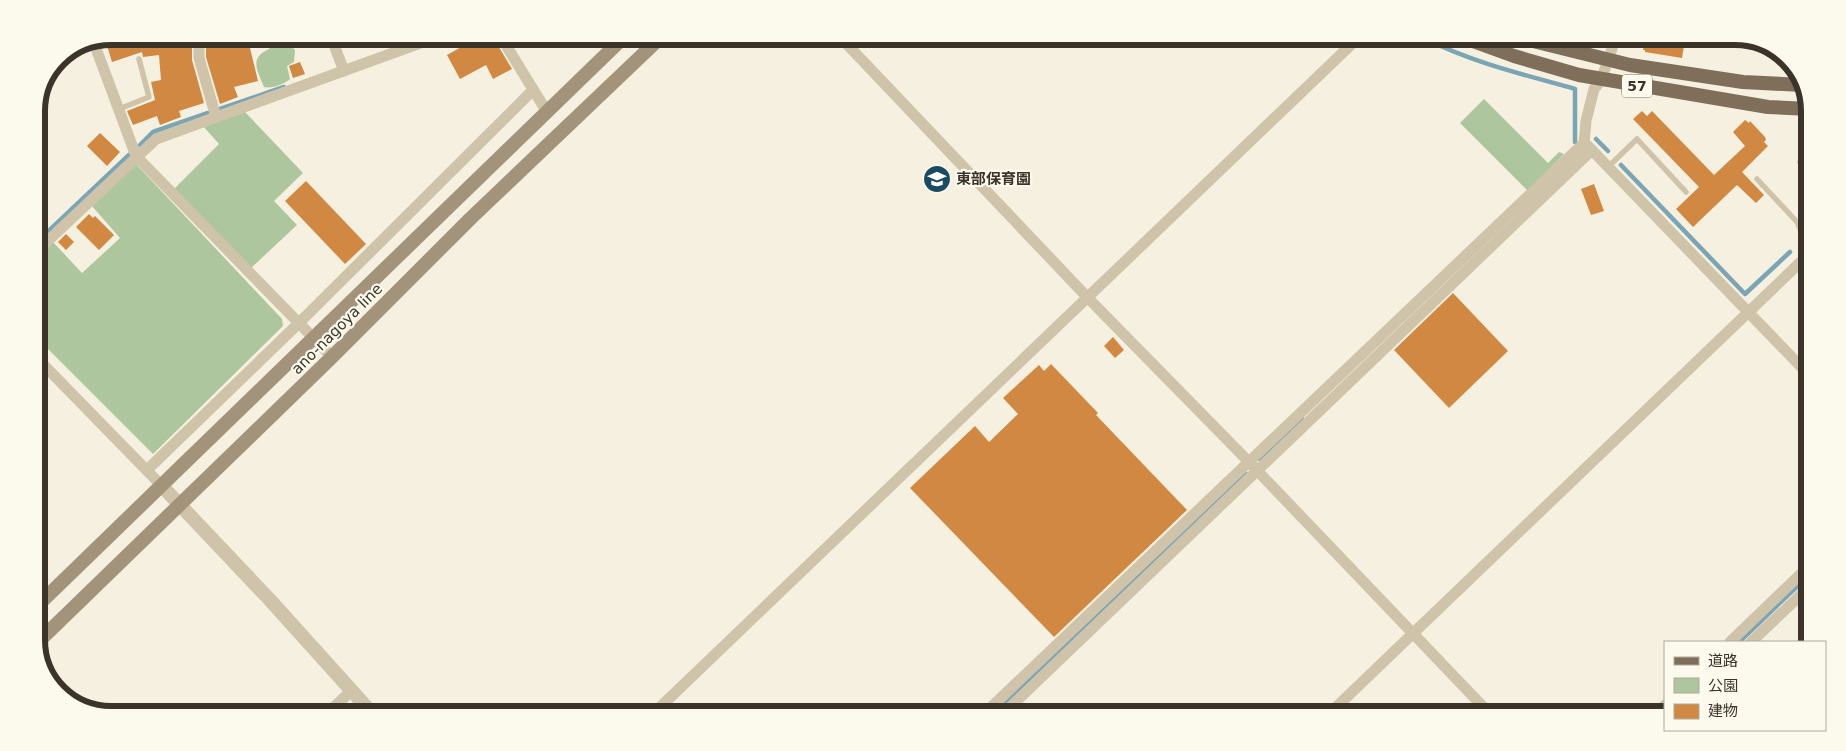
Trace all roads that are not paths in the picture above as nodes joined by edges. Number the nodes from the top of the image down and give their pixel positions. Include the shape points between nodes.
1 (199, 45) edge
2 (334, 45) edge
3 (414, 45) edge
4 (506, 45) edge
5 (616, 45) edge
6 (653, 45) edge
7 (848, 45) edge
8 (1351, 45) edge
9 (1484, 45) edge
10 (1548, 45) edge
11 (1613, 45) edge
12 (95, 47) edge
13 (139, 59) dead end
14 (1608, 61) junction
15 (344, 71) junction
16 (1602, 80) junction
17 (1795, 85) edge
18 (533, 90) junction
19 (119, 109) junction
20 (1801, 109) edge
21 (547, 112) junction
22 (216, 117) junction
23 (1588, 147) junction
24 (136, 156) junction
25 (1608, 166) junction
26 (1757, 179) dead end
27 (1686, 192) dead end
28 (1801, 231) edge
29 (45, 243) edge
30 (1801, 261) edge
31 (1088, 298) junction
32 (1748, 312) junction
33 (299, 323) junction
34 (314, 338) junction
35 (332, 357) junction
36 (45, 366) edge
37 (1801, 367) edge
38 (1248, 461) junction
39 (147, 470) junction
40 (1258, 471) junction
41 (162, 486) junction
42 (180, 505) junction
43 (1801, 574) edge
44 (1801, 595) edge
45 (45, 598) edge
46 (1413, 633) junction
47 (45, 635) edge
48 (1731, 641) edge
49 (1752, 641) edge
50 (351, 691) junction
51 (335, 706) edge
52 (365, 706) edge
53 (667, 706) edge
54 (992, 706) edge
55 (1011, 706) edge
56 (1337, 706) edge
57 (1482, 706) edge

1 - 22 street via 199,58
2 - 15 street
3 - 15 street
4 - 18 street
5 - 21 main road, ano-nagoya line
6 - 35 main road, ano-nagoya line via 471,218
7 - 31 street
8 - 31 street
9 - 16 main road, 57
10 - 14 main road, 57
11 - 14 street
12 - 19 street
13 - 19 lane via 149,96
14 - 16 street
14 - 17 main road, 57 via 1743,82
15 - 22 street
16 - 20 main road, 57 via 1768,107
16 - 23 street via 1594,89 1586,121
18 - 21 street
18 - 33 street
19 - 24 street
21 - 34 main road, ano-nagoya line
22 - 24 street via 156,139
23 - 25 street
23 - 38 street
23 - 40 street
24 - 29 street
24 - 33 street
25 - 27 lane via 1636,139
25 - 32 street
26 - 28 lane via 1797,222
30 - 32 street
31 - 38 street
31 - 53 street
32 - 37 street
32 - 46 street
33 - 34 street
33 - 39 street
34 - 35 street
34 - 41 main road, ano-nagoya line
35 - 42 main road, ano-nagoya line
36 - 39 street
38 - 40 street
38 - 54 street
39 - 41 street
40 - 46 street
40 - 55 street
41 - 42 street
41 - 45 main road, ano-nagoya line
42 - 47 main road, ano-nagoya line
42 - 50 street
43 - 48 street
44 - 49 street
46 - 56 street
46 - 57 street
50 - 51 street
50 - 52 street

